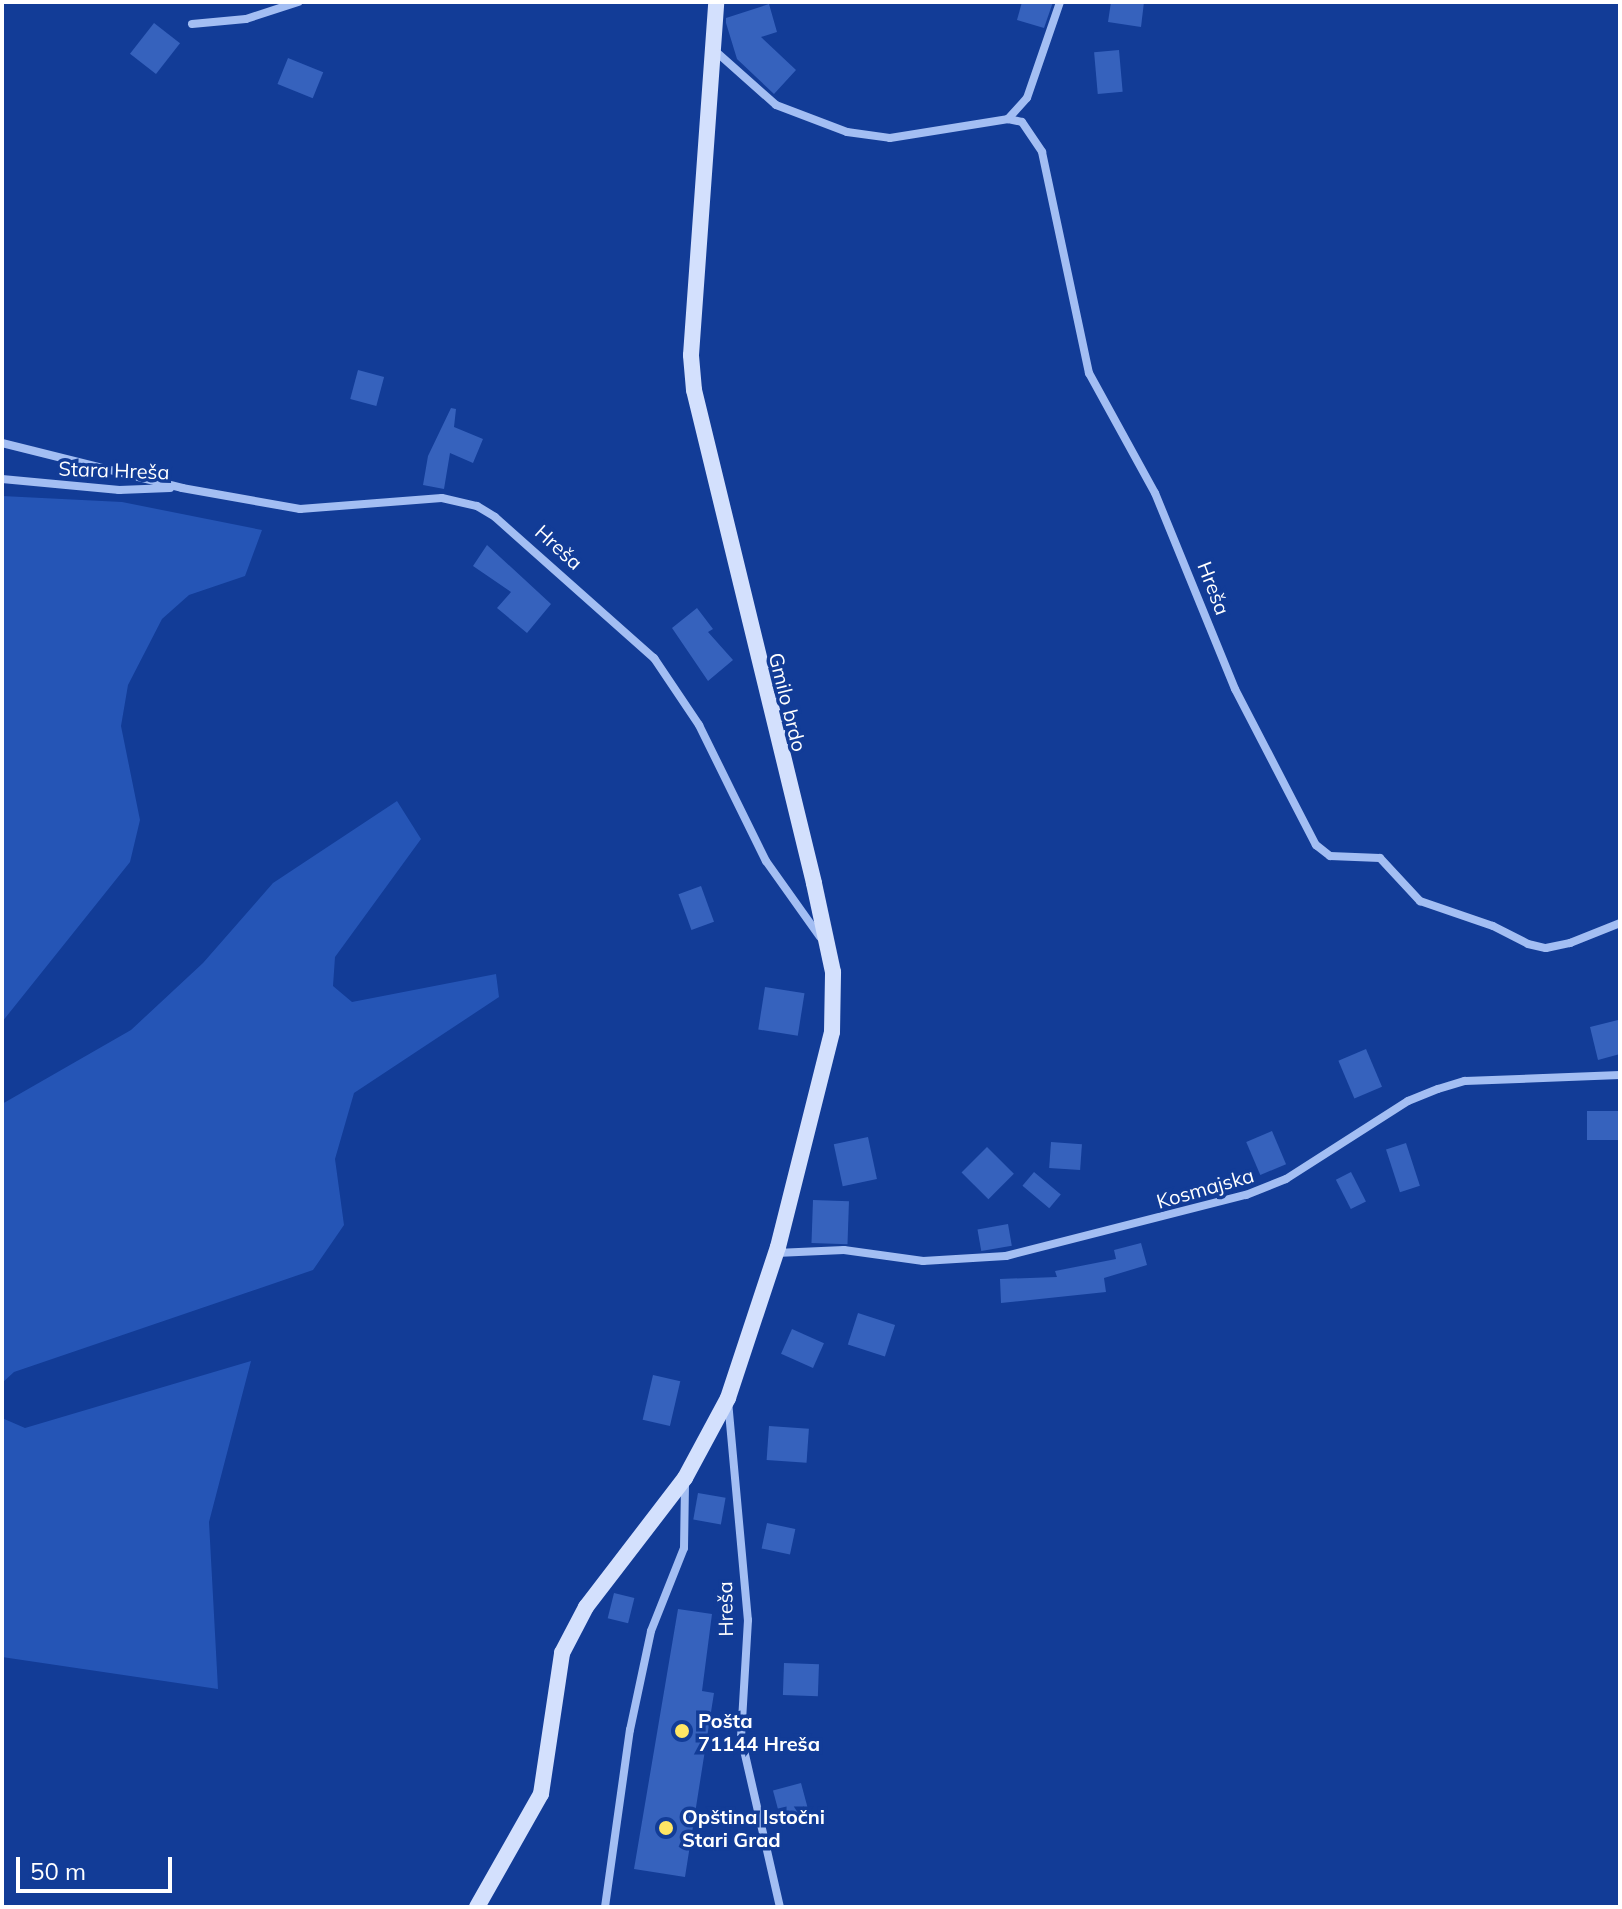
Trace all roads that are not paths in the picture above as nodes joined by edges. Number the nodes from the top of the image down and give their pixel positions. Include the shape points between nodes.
1 (298, 2) edge
2 (716, 2) edge
3 (1060, 2) edge
4 (192, 24) dead end
5 (712, 48) junction
6 (1008, 119) junction
7 (2, 443) edge
8 (2, 479) edge
9 (182, 488) junction
10 (1620, 923) edge
11 (827, 946) junction
12 (1620, 1075) edge
13 (776, 1253) junction
14 (728, 1398) junction
15 (685, 1478) junction
16 (477, 1907) edge
17 (605, 1907) edge
18 (780, 1907) edge

1 - 4 street via 246,19
2 - 5 main road, Gmilo brdo
3 - 6 street via 1027,98
5 - 6 street via 776,105 847,132 902,137
5 - 11 main road, Gmilo brdo via 691,355 694,390
6 - 10 street, Hreša via 1022,122 1042,152 1089,373 1155,493 1216,647 1305,829 1330,856 1380,858 1420,901 1528,944 1570,943
7 - 9 street, Stara Hreša
8 - 9 street, Stara Hreša via 119,490
9 - 11 street, Hreša via 300,509 442,498 477,506 495,517 654,658 699,725 766,861
11 - 13 main road, Gmilo brdo via 835,998 832,1032
12 - 13 street, Kosmajska via 1465,1081 1408,1101 1286,1179 1246,1195 1006,1256 935,1262 844,1250
13 - 14 main road, Gmilo brdo
14 - 15 main road
14 - 18 street, Hreša via 748,1620 741,1737
15 - 16 main road via 586,1607 562,1653 541,1794
15 - 17 street via 684,1548 651,1631 630,1730

